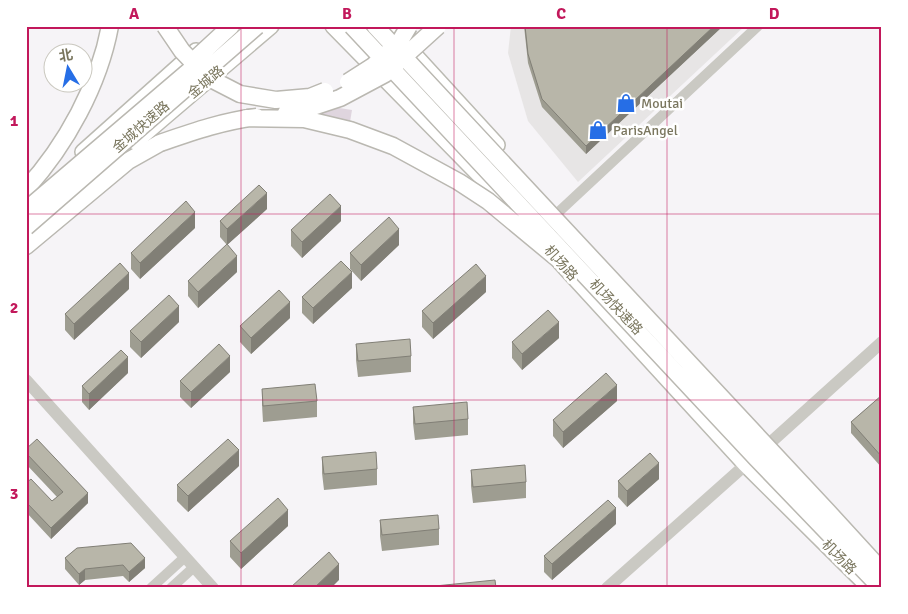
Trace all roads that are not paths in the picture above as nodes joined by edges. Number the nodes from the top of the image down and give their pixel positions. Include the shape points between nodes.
1 (110, 26) edge
2 (165, 26) edge
3 (223, 26) edge
4 (231, 26) edge
5 (240, 26) edge
6 (257, 26) edge
7 (271, 26) edge
8 (333, 26) edge
9 (352, 26) edge
10 (376, 26) edge
11 (388, 26) edge
12 (411, 26) edge
13 (438, 26) edge
14 (758, 26) edge
15 (428, 70) junction
16 (246, 118) junction
17 (116, 133) junction
18 (26, 189) edge
19 (26, 202) edge
20 (26, 210) edge
21 (558, 213) junction
22 (26, 227) edge
23 (534, 234) junction
24 (26, 236) edge
25 (26, 246) edge
26 (603, 293) junction
27 (882, 342) edge
28 (26, 380) edge
29 (770, 443) junction
30 (745, 464) junction
31 (185, 557) junction
32 (882, 560) edge
33 (194, 567) junction
34 (882, 571) edge
35 (151, 588) edge
36 (171, 588) edge
37 (213, 588) edge
38 (607, 588) edge
39 (870, 588) edge
40 (881, 588) edge

1 - 18 highway via 85,100 63,142
2 - 12 highway, bridge via 182,51 207,77 240,94 276,100 310,97 343,85 373,66
3 - 19 main road
4 - 17 highway, bridge
5 - 17 highway, 金城快速路, bridge
6 - 22 highway, 金城快速路, bridge
7 - 24 main road, 金城路
8 - 23 main road, 机场路
9 - 26 highway, 机场快速路, bridge
10 - 34 highway, 机场快速路, bridge
11 - 15 main road
12 - 15 main road
13 - 16 highway, bridge via 385,74 340,98 298,112
14 - 21 street
15 - 21 main road
16 - 25 highway, bridge via 200,129 160,144 128,161
16 - 26 highway, bridge via 304,119 350,130 393,146 488,201 560,262
17 - 20 highway, 金城快速路, bridge
21 - 23 street
21 - 29 main road
23 - 30 main road, 机场路
26 - 40 highway, 机场快速路, bridge
27 - 29 street
28 - 31 street
29 - 30 street
29 - 32 main road
30 - 38 street
30 - 39 main road, 机场路
31 - 33 street
31 - 35 street
33 - 36 street
33 - 37 street

